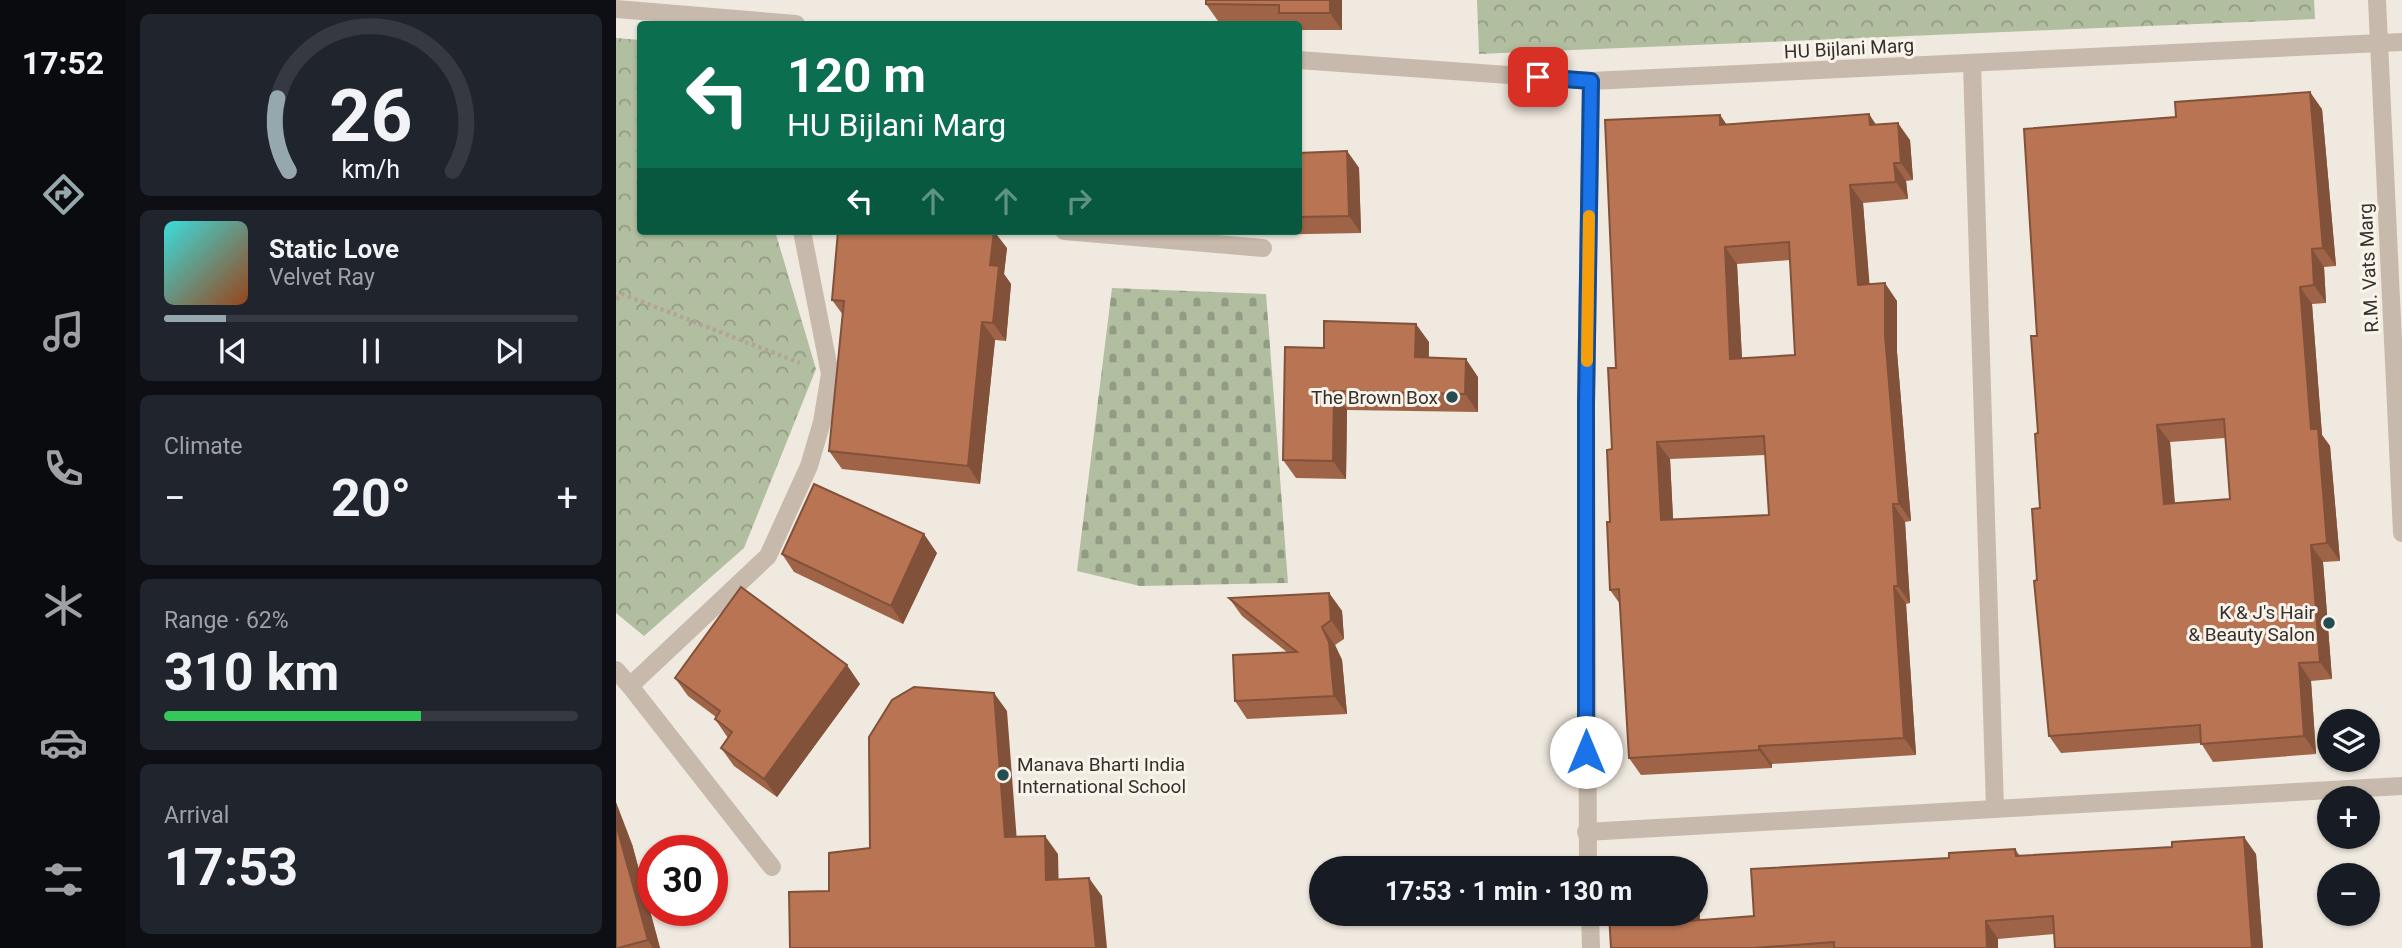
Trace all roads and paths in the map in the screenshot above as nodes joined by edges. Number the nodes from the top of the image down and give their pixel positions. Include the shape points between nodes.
1 (2377, 0) edge
2 (616, 9) edge
3 (719, 21) edge
4 (2402, 42) edge
5 (2379, 43) junction
6 (1302, 60) edge
7 (1972, 64) junction
8 (1591, 81) junction
9 (803, 235) edge
10 (1111, 235) edge
11 (1263, 248) dead end
12 (616, 299) edge
13 (830, 374) junction
14 (2402, 533) edge
15 (616, 670) edge
16 (630, 686) junction
17 (2402, 786) edge
18 (1995, 809) junction
19 (1586, 832) junction
20 (1587, 856) edge
21 (772, 867) dead end
22 (1590, 926) edge
23 (1591, 948) edge

1 - 5 street, R.M. Vats Marg
2 - 3 street
4 - 5 street, HU Bijlani Marg
5 - 7 street, HU Bijlani Marg
5 - 14 street, R.M. Vats Marg
6 - 8 street, HU Bijlani Marg
7 - 8 street, HU Bijlani Marg
7 - 18 street
8 - 19 street
9 - 13 street
10 - 11 street
12 - 13 path via 622,294
13 - 16 street via 809,466 768,556
15 - 16 street
16 - 21 street
17 - 18 street
18 - 19 street
19 - 20 street
22 - 23 street

